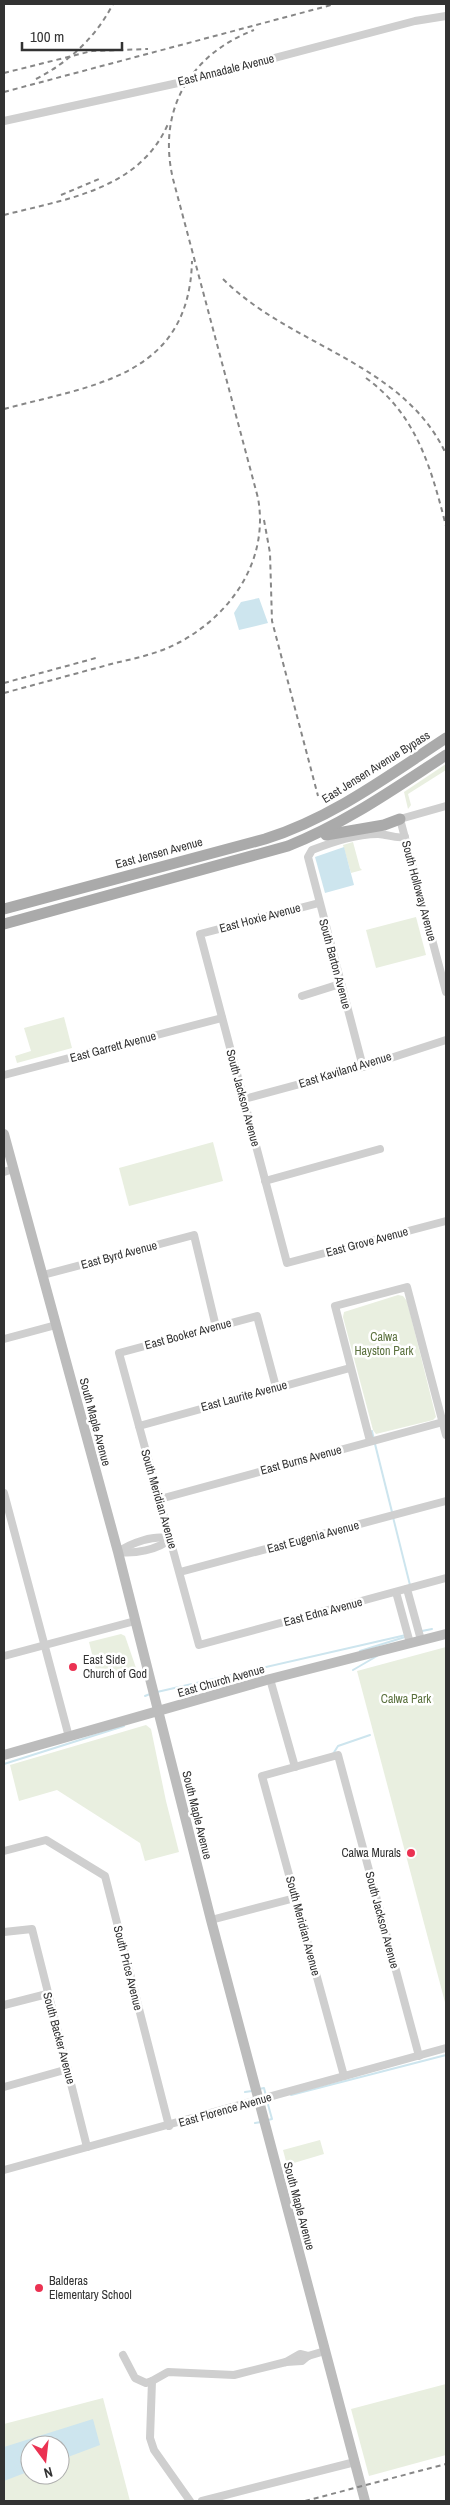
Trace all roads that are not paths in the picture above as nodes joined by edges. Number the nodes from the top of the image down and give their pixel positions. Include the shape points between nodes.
1 (446, 16) edge
2 (4, 121) edge
3 (446, 738) edge
4 (446, 755) edge
5 (446, 806) edge
6 (319, 818) joint
7 (400, 819) junction
8 (405, 836) junction
9 (304, 840) junction
10 (319, 903) junction
11 (4, 909) edge
12 (4, 924) edge
13 (200, 934) joint
14 (340, 984) junction
15 (446, 992) edge
16 (302, 996) dead end
17 (222, 1018) junction
18 (446, 1040) edge
19 (363, 1067) junction
20 (4, 1076) edge
21 (244, 1099) junction
22 (4, 1134) edge
23 (380, 1149) dead end
24 (8, 1171) edge
25 (265, 1181) junction
26 (445, 1221) edge
27 (446, 1230) edge
28 (287, 1263) joint
29 (43, 1275) junction
30 (56, 1325) junction
31 (216, 1326) junction
32 (4, 1339) edge
33 (119, 1353) joint
34 (350, 1368) junction
35 (276, 1387) junction
36 (443, 1422) junction
37 (139, 1426) junction
38 (446, 1435) edge
39 (370, 1441) junction
40 (4, 1493) edge
41 (160, 1499) junction
42 (446, 1501) edge
43 (170, 1539) junction
44 (118, 1552) junction
45 (180, 1572) junction
46 (446, 1578) edge
47 (407, 1589) junction
48 (396, 1592) junction
49 (135, 1621) junction
50 (446, 1634) edge
51 (415, 1642) junction
52 (44, 1645) junction
53 (199, 1646) joint
54 (4, 1656) edge
55 (270, 1679) junction
56 (159, 1712) junction
57 (68, 1737) junction
58 (4, 1755) edge
59 (295, 1767) junction
60 (4, 1851) edge
61 (295, 1898) junction
62 (211, 1920) junction
63 (4, 1932) edge
64 (47, 1994) junction
65 (4, 2005) edge
66 (446, 2048) edge
67 (419, 2056) junction
68 (68, 2070) junction
69 (344, 2076) junction
70 (4, 2087) edge
71 (259, 2100) junction
72 (168, 2126) junction
73 (87, 2148) junction
74 (4, 2170) edge
75 (325, 2351) junction
76 (123, 2355) dead end
77 (152, 2381) junction
78 (355, 2462) junction
79 (190, 2501) edge
80 (202, 2501) edge
81 (365, 2501) edge

1 - 2 street, East Annadale Avenue via 415,21 187,81
3 - 6 main road, East Jensen Avenue Bypass
4 - 9 main road via 355,814
5 - 7 street
6 - 11 main road, East Jensen Avenue via 265,839
7 - 8 street, South Holloway Avenue
7 - 9 main road
8 - 10 street, South Barton Avenue via 395,838 374,834 312,850 308,860
8 - 15 street, South Holloway Avenue
9 - 12 main road
10 - 13 street, East Hoxie Avenue
10 - 14 street, South Barton Avenue
13 - 17 street, South Jackson Avenue
14 - 16 street
14 - 19 street, South Barton Avenue
17 - 20 street, East Garrett Avenue
17 - 21 street, South Jackson Avenue
18 - 19 street, East Kaviland Avenue
19 - 21 street, East Kaviland Avenue
21 - 25 street, South Jackson Avenue
22 - 24 main road, South Maple Avenue
23 - 25 street
24 - 29 main road, South Maple Avenue
25 - 28 street, South Jackson Avenue
26 - 27 street
26 - 28 street, East Grove Avenue
29 - 30 main road, South Maple Avenue
29 - 31 street, East Byrd Avenue via 194,1234
30 - 32 street
30 - 44 main road, South Maple Avenue
31 - 33 street, East Booker Avenue
31 - 35 street, East Booker Avenue via 257,1316
33 - 37 street, South Meridian Avenue
34 - 35 street, East Laurite Avenue
34 - 36 street via 335,1306 407,1287
34 - 39 street
35 - 37 street, East Laurite Avenue
36 - 38 street
36 - 39 street, East Burns Avenue
37 - 41 street, South Meridian Avenue
39 - 41 street, East Burns Avenue
40 - 52 street
41 - 43 street, South Meridian Avenue
42 - 45 street, East Eugenia Avenue
43 - 44 street via 162,1536 127,1546
43 - 45 street, South Meridian Avenue
44 - 49 main road, South Maple Avenue
45 - 53 street, South Meridian Avenue
46 - 47 street, East Edna Avenue
47 - 48 street, East Edna Avenue
47 - 51 street
48 - 51 street
48 - 53 street, East Edna Avenue
49 - 52 street
49 - 56 main road, South Maple Avenue
50 - 51 main road, East Church Avenue
51 - 55 main road, East Church Avenue
52 - 54 street
52 - 57 street
55 - 56 main road, East Church Avenue
55 - 59 street
56 - 57 main road, East Church Avenue
56 - 62 main road, South Maple Avenue
57 - 58 main road, East Church Avenue
59 - 61 street, South Meridian Avenue via 262,1776
59 - 67 street, South Jackson Avenue via 338,1755
60 - 72 street, South Price Avenue via 46,1840 105,1876
61 - 62 street
61 - 69 street, South Meridian Avenue
62 - 71 main road, South Maple Avenue
63 - 64 street, South Backer Avenue via 32,1929
64 - 65 street
64 - 68 street, South Backer Avenue
66 - 67 street, East Florence Avenue
67 - 69 street, East Florence Avenue
68 - 70 street
68 - 73 street, South Backer Avenue
69 - 71 street, East Florence Avenue
71 - 72 street, East Florence Avenue
71 - 75 main road, South Maple Avenue
72 - 73 street, East Florence Avenue
73 - 74 street, East Florence Avenue
75 - 77 street via 308,2356 300,2354 286,2362 222,2376 168,2372
75 - 78 main road, South Maple Avenue
76 - 77 street via 135,2378 146,2383
77 - 79 street via 150,2438 154,2450
78 - 80 street
78 - 81 main road, South Maple Avenue

